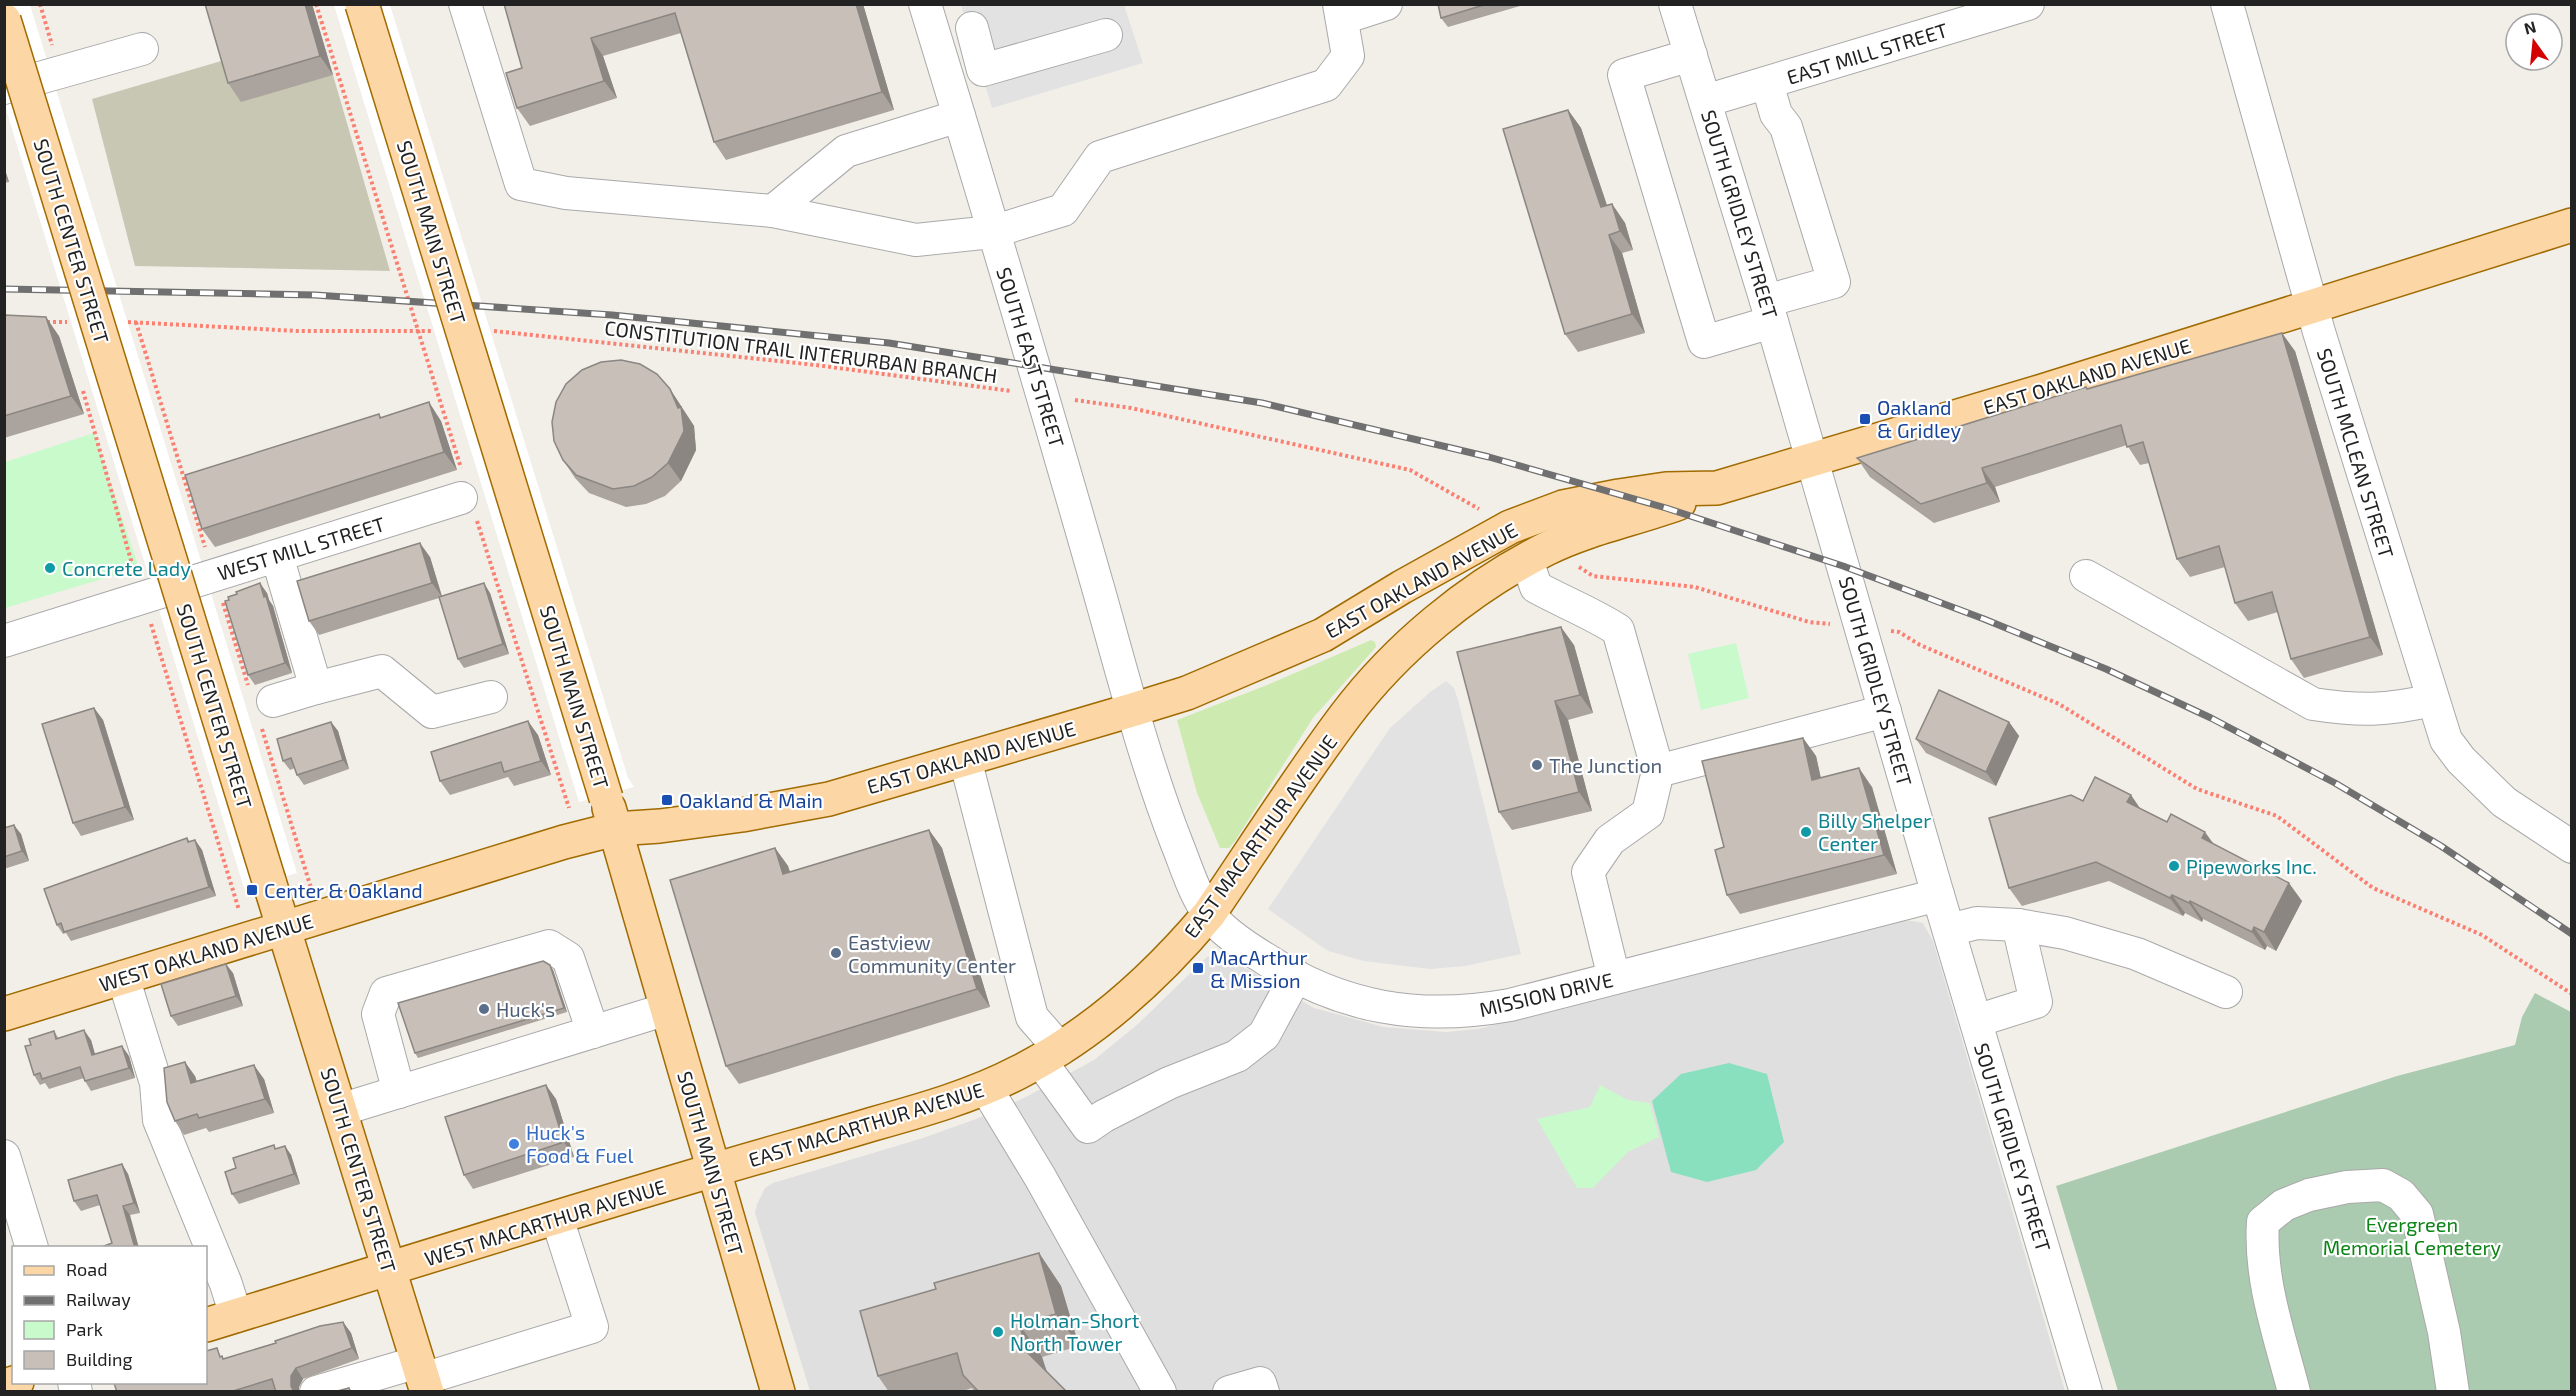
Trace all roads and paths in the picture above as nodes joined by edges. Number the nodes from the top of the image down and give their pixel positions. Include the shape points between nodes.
1 (40, 4) edge
2 (316, 4) edge
3 (362, 4) edge
4 (465, 4) edge
5 (925, 4) edge
6 (1386, 4) edge
7 (1675, 4) edge
8 (2028, 4) edge
9 (2227, 4) edge
10 (1341, 11) edge
11 (969, 16) edge
12 (4, 20) edge
13 (1106, 35) dead end
14 (936, 39) junction
15 (142, 49) dead end
16 (1691, 55) junction
17 (60, 72) junction
18 (1767, 83) junction
19 (4, 88) edge
20 (1705, 101) junction
21 (959, 116) junction
22 (772, 211) junction
23 (2571, 225) edge
24 (992, 232) junction
25 (2312, 306) junction
26 (1769, 311) junction
27 (44, 322) edge
28 (76, 322) dead end
29 (124, 322) dead end
30 (136, 322) junction
31 (418, 331) junction
32 (440, 331) dead end
33 (484, 331) dead end
34 (1043, 395) junction
35 (1811, 459) junction
36 (1717, 488) junction
37 (467, 497) junction
38 (1510, 527) junction
39 (1537, 554) junction
40 (277, 556) junction
41 (214, 575) junction
42 (2086, 576) dead end
43 (1860, 626) junction
44 (4, 642) edge
45 (316, 688) junction
46 (491, 697) dead end
47 (2432, 700) junction
48 (261, 705) junction
49 (1132, 710) junction
50 (1885, 711) junction
51 (965, 759) junction
52 (1658, 771) junction
53 (574, 810) dead end
54 (615, 829) junction
55 (2571, 846) edge
56 (315, 894) dead end
57 (1938, 895) junction
58 (1209, 914) junction
59 (2018, 925) junction
60 (283, 928) junction
61 (1949, 930) junction
62 (1296, 976) junction
63 (123, 977) junction
64 (1614, 978) junction
65 (2226, 992) dead end
66 (2571, 994) edge
67 (667, 1009) junction
68 (4, 1014) edge
69 (1976, 1021) junction
70 (593, 1032) junction
71 (1050, 1055) junction
72 (986, 1088) junction
73 (399, 1092) junction
74 (340, 1110) junction
75 (4, 1156) edge
76 (713, 1170) junction
77 (557, 1218) junction
78 (31, 1246) edge
79 (390, 1269) junction
80 (221, 1320) edge
81 (423, 1378) edge
82 (316, 1392) edge
83 (778, 1392) edge
84 (1160, 1392) edge
85 (1229, 1392) edge
86 (1263, 1392) edge
87 (2086, 1392) edge
88 (2294, 1392) edge
89 (2452, 1392) edge

1 - 17 path
2 - 31 path
3 - 54 main road, SOUTH MAIN STREET, bridge
4 - 22 street via 521,184 566,193
5 - 14 street, SOUTH EAST STREET
6 - 10 street
7 - 16 street, SOUTH GRIDLEY STREET
8 - 18 street, EAST MILL STREET
9 - 25 street, SOUTH MCLEAN STREET
10 - 24 street via 1348,56 1326,85 1100,157 1063,210
11 - 13 street via 983,70
11 - 14 street
12 - 60 main road, SOUTH CENTER STREET, bridge
14 - 21 street, SOUTH EAST STREET
15 - 17 street
16 - 20 street, SOUTH GRIDLEY STREET
16 - 26 street via 1624,75 1704,342
17 - 19 street
18 - 20 street, EAST MILL STREET
18 - 26 street via 1776,114 1786,127 1834,282
20 - 26 street, SOUTH GRIDLEY STREET
21 - 22 street via 846,151
21 - 24 street, SOUTH EAST STREET
22 - 24 street via 916,240
23 - 25 main road, EAST OAKLAND AVENUE
24 - 34 street, SOUTH EAST STREET
25 - 35 main road, EAST OAKLAND AVENUE
25 - 47 street, SOUTH MCLEAN STREET
26 - 35 street, SOUTH GRIDLEY STREET
27 - 28 path
29 - 30 path
30 - 31 path via 297,331
30 - 41 path
31 - 32 path
31 - 37 path
33 - 34 path, CONSTITUTION TRAIL INTERURBAN BRANCH via 816,364
34 - 38 path, CONSTITUTION TRAIL INTERURBAN BRANCH via 1131,408 1410,470
34 - 49 street, SOUTH EAST STREET
35 - 36 main road, EAST OAKLAND AVENUE
35 - 43 street, SOUTH GRIDLEY STREET
36 - 38 main road, EAST OAKLAND AVENUE via 1619,495 1563,507
36 - 39 main road, EAST MACARTHUR AVENUE
37 - 40 street, WEST MILL STREET
37 - 53 path via 568,808
38 - 49 main road, EAST OAKLAND AVENUE via 1323,635 1187,693
39 - 43 path via 1593,576 1695,587 1809,622
39 - 52 street via 1536,586 1618,630
39 - 58 main road, EAST MACARTHUR AVENUE via 1484,585 1446,614 1377,679 1346,715
40 - 41 street, WEST MILL STREET
40 - 45 street
41 - 44 street, WEST MILL STREET
41 - 48 path
42 - 47 street via 2313,704 2351,710 2392,709
43 - 50 street, SOUTH GRIDLEY STREET
43 - 66 path via 1899,632 1920,645 2060,704 2197,789 2277,816 2373,888 2482,935
45 - 46 street via 382,671 432,712
45 - 48 street
47 - 55 street, SOUTH MCLEAN STREET via 2446,740 2461,760 2504,802
48 - 56 path
49 - 51 main road, EAST OAKLAND AVENUE
49 - 58 street, MISSION DRIVE via 1158,796
50 - 52 street
50 - 57 street, SOUTH GRIDLEY STREET
51 - 54 main road, EAST OAKLAND AVENUE via 829,798 742,815
51 - 71 street via 1032,1017
52 - 64 street via 1648,813 1610,840 1588,872
54 - 60 main road, WEST OAKLAND AVENUE
54 - 67 main road, SOUTH MAIN STREET
57 - 61 street, SOUTH GRIDLEY STREET
57 - 64 street, MISSION DRIVE
58 - 62 street, MISSION DRIVE via 1253,952
58 - 71 main road, EAST MACARTHUR AVENUE via 1150,977 1091,1027
59 - 61 street via 1977,923
59 - 65 street via 2066,933 2137,954
59 - 69 street via 2036,1002
60 - 63 main road, WEST OAKLAND AVENUE
60 - 74 main road, SOUTH CENTER STREET
61 - 69 street, SOUTH GRIDLEY STREET
62 - 64 street, MISSION DRIVE via 1359,1003 1409,1011 1450,1012 1510,1005
62 - 71 street via 1264,1035 1237,1056 1169,1083 1088,1127
63 - 68 main road, WEST OAKLAND AVENUE
63 - 80 street via 156,1083 159,1120 226,1284
67 - 70 street
67 - 76 main road, SOUTH MAIN STREET
69 - 87 street, SOUTH GRIDLEY STREET
70 - 73 street
70 - 73 street via 568,958 549,946 386,993 378,1014
71 - 72 main road, EAST MACARTHUR AVENUE
72 - 76 main road, EAST MACARTHUR AVENUE
72 - 84 street
73 - 74 street
74 - 79 main road, SOUTH CENTER STREET
75 - 78 street
76 - 77 main road, WEST MACARTHUR AVENUE
76 - 83 main road, SOUTH MAIN STREET
77 - 79 main road, WEST MACARTHUR AVENUE
77 - 81 street via 591,1327
79 - 80 main road, WEST MACARTHUR AVENUE
79 - 81 main road, SOUTH CENTER STREET
81 - 82 street
85 - 86 street via 1260,1383
88 - 89 street via 2267,1286 2263,1222 2284,1205 2309,1195 2383,1185 2401,1195 2417,1214 2444,1332

